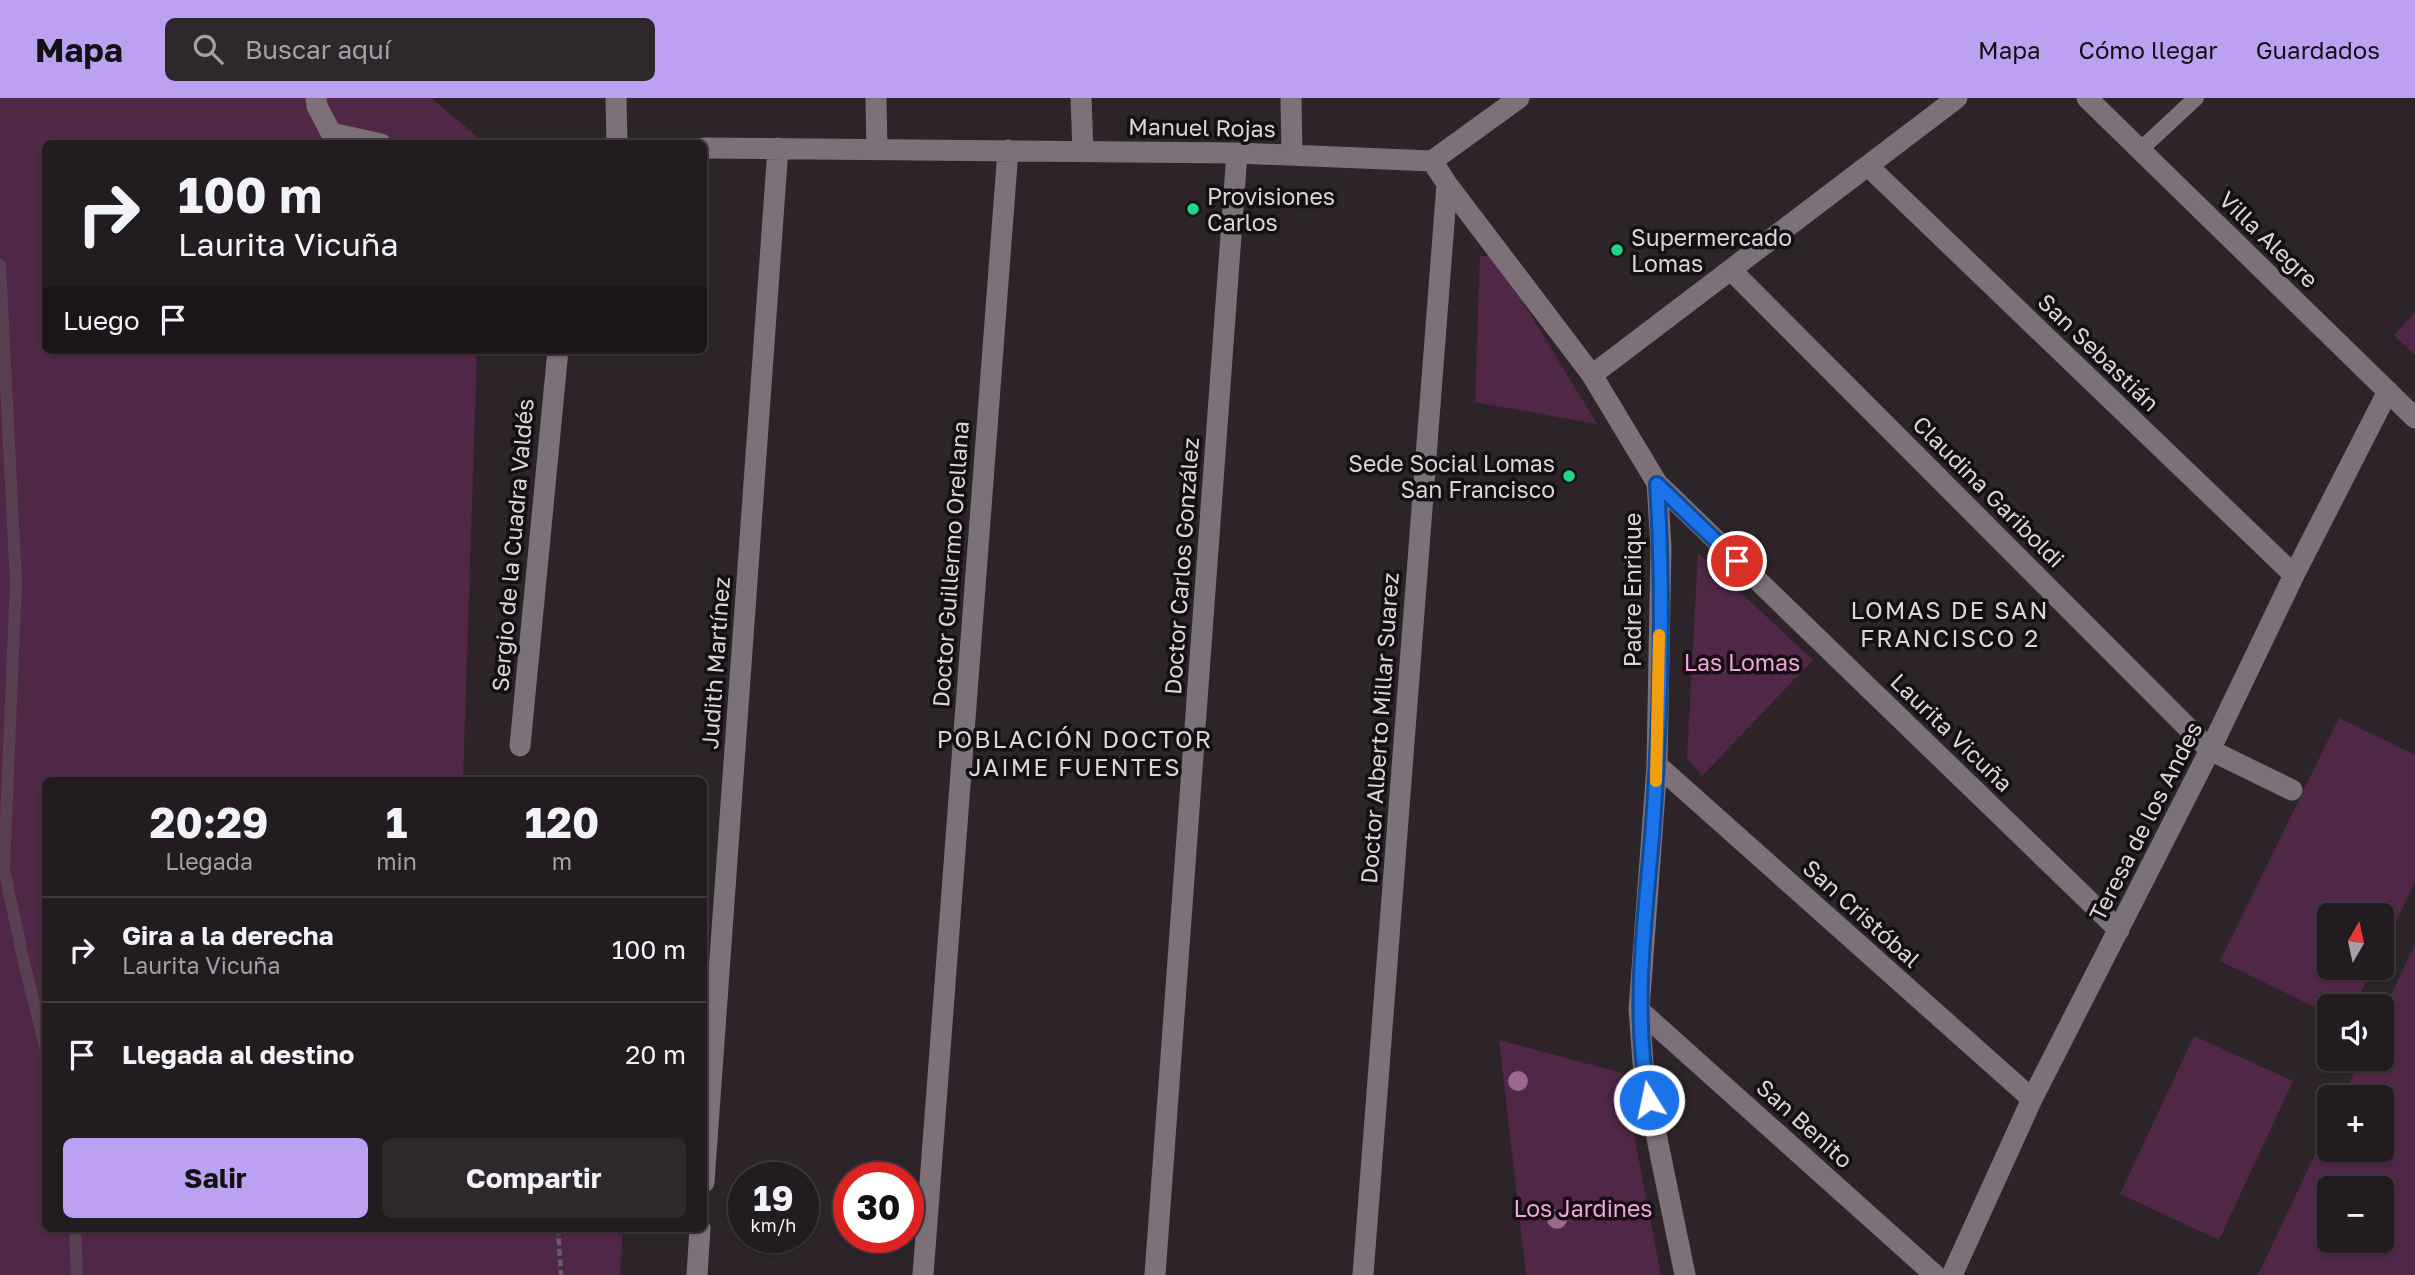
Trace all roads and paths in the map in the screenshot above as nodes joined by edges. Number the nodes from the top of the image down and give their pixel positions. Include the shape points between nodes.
1 (316, 98) edge
2 (616, 98) edge
3 (876, 98) edge
4 (1081, 98) edge
5 (1291, 98) edge
6 (1519, 98) edge
7 (1957, 98) edge
8 (2087, 98) edge
9 (2196, 98) edge
10 (362, 140) edge
11 (617, 140) edge
12 (707, 148) edge
13 (778, 148) junction
14 (877, 149) junction
15 (2140, 149) junction
16 (1009, 150) junction
17 (1083, 151) junction
18 (1237, 153) junction
19 (1292, 154) junction
20 (1432, 161) junction
21 (1868, 166) junction
22 (1447, 184) junction
23 (1731, 270) junction
24 (558, 354) edge
25 (1592, 375) junction
26 (2388, 391) junction
27 (2415, 418) edge
28 (1657, 484) junction
29 (2294, 575) junction
30 (520, 746) dead end
31 (2210, 750) junction
32 (1657, 765) junction
33 (2292, 790) dead end
34 (2119, 930) junction
35 (1639, 1010) junction
36 (2032, 1099) junction
37 (707, 1140) edge
38 (558, 1232) edge
39 (700, 1232) edge
40 (561, 1275) edge
41 (697, 1275) edge
42 (923, 1275) edge
43 (1155, 1275) edge
44 (1363, 1275) edge
45 (1685, 1275) edge
46 (1935, 1275) edge
47 (1952, 1275) edge

1 - 10 street via 331,133
2 - 11 street
3 - 14 street
4 - 17 street
5 - 19 street
6 - 20 street
7 - 21 street
8 - 15 street, Villa Alegre
9 - 15 lane
12 - 13 street, Manuel Rojas
13 - 14 street, Manuel Rojas
13 - 37 street, Judith Martínez
14 - 16 street, Manuel Rojas
15 - 26 street, Villa Alegre
16 - 17 street, Manuel Rojas
16 - 42 street, Doctor Guillermo Orellana
17 - 18 street, Manuel Rojas
18 - 19 street, Manuel Rojas
18 - 43 street, Doctor Carlos González
19 - 20 street, Manuel Rojas
20 - 22 street
21 - 23 street
21 - 29 street, San Sebastián
22 - 25 street
22 - 44 street, Doctor Alberto Millar Suarez
23 - 25 street
23 - 31 street, Claudina Gariboldi
24 - 30 street, Sergio de la Cuadra Valdés
25 - 28 street, Padre Enrique
26 - 27 street, Villa Alegre
26 - 29 street, Teresa de los Andes
28 - 32 street, Padre Enrique via 1661,546
28 - 34 street, Laurita Vicuña
29 - 31 street, Teresa de los Andes
31 - 33 street, Claudina Gariboldi
31 - 34 street, Teresa de los Andes
32 - 35 street, Padre Enrique
32 - 36 street, San Cristóbal
34 - 36 street, Teresa de los Andes
35 - 45 street, Padre Enrique via 1644,1074
35 - 46 street, San Benito
36 - 47 street, Teresa de los Andes
38 - 40 path
39 - 41 street

